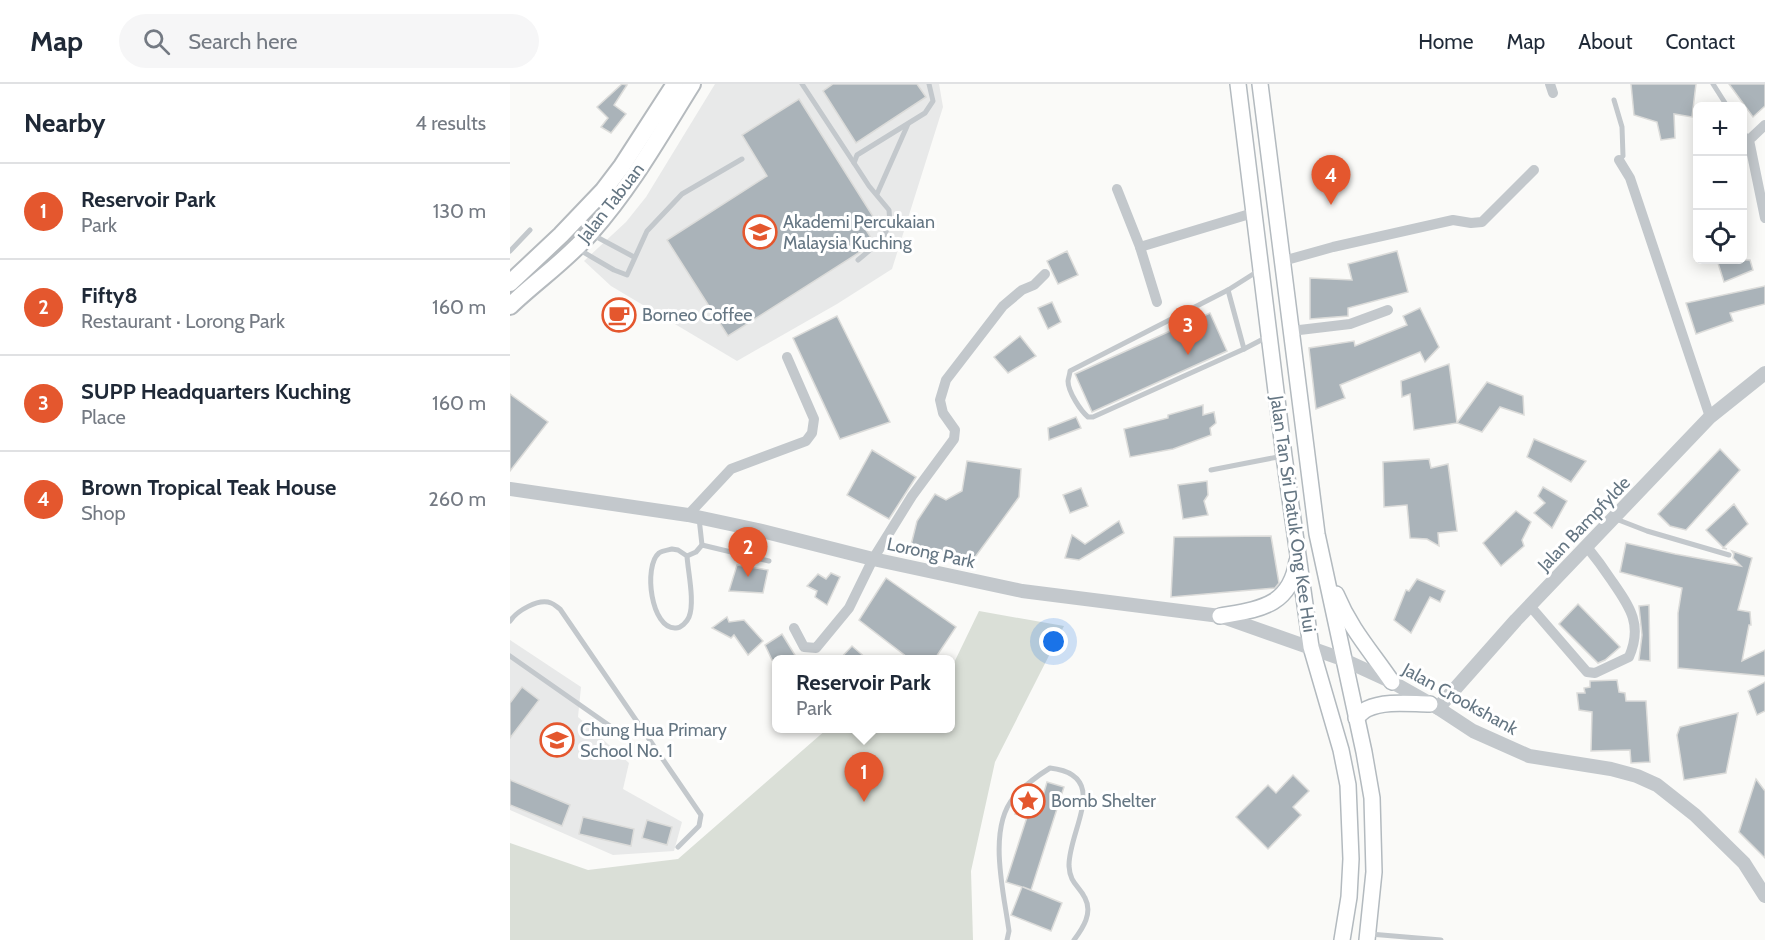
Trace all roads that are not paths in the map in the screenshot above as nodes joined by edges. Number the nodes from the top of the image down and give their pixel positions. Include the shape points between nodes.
1 (675, 84) edge
2 (692, 84) edge
3 (802, 84) edge
4 (929, 84) edge
5 (1238, 84) edge
6 (1260, 84) edge
7 (1713, 84) edge
8 (1614, 100) dead end
9 (1724, 102) edge
10 (908, 124) junction
11 (1765, 125) edge
12 (1747, 134) edge
13 (1747, 139) edge
14 (742, 159) dead end
15 (1619, 160) joint
16 (854, 163) junction
17 (1534, 170) dead end
18 (1118, 189) dead end
19 (877, 194) junction
20 (1253, 213) junction
21 (1765, 218) edge
22 (530, 230) dead end
23 (590, 233) junction
24 (1140, 247) junction
25 (576, 248) junction
26 (510, 251) edge
27 (634, 257) junction
28 (858, 260) dead end
29 (1283, 261) junction
30 (1262, 269) junction
31 (1045, 274) dead end
32 (510, 283) edge
33 (1228, 290) junction
34 (1157, 302) dead end
35 (510, 306) edge
36 (1388, 310) dead end
37 (1291, 331) junction
38 (1270, 335) junction
39 (1245, 349) junction
40 (787, 357) dead end
41 (1765, 373) edge
42 (1710, 417) junction
43 (1284, 456) junction
44 (1211, 470) dead end
45 (510, 489) edge
46 (542, 495) junction
47 (510, 497) edge
48 (694, 517) junction
49 (1614, 518) junction
50 (1317, 534) junction
51 (702, 545) junction
52 (1587, 547) junction
53 (1298, 552) junction
54 (1729, 555) dead end
55 (687, 556) junction
56 (873, 559) junction
57 (769, 561) dead end
58 (1530, 606) junction
59 (1220, 616) junction
60 (510, 621) edge
61 (794, 628) dead end
62 (1311, 647) junction
63 (510, 656) edge
64 (1342, 659) junction
65 (1392, 682) junction
66 (1434, 706) junction
67 (1356, 718) junction
68 (620, 733) dead end
69 (678, 847) dead end
70 (1765, 896) edge
71 (1368, 937) edge
72 (1007, 940) edge
73 (1074, 940) edge
74 (1342, 940) edge
75 (1441, 940) edge

1 - 32 main road, Jalan Tabuan via 603,191
2 - 23 main road, Jalan Tabuan via 630,183
3 - 16 lane
4 - 10 lane via 933,101 925,113
5 - 20 main road, Jalan Tan Sri Datuk Ong Kee Hui
6 - 29 main road, Jalan Tan Sri Datuk Ong Kee Hui
7 - 9 lane
8 - 15 lane via 1622,127 1623,156
10 - 16 lane via 857,155
10 - 19 lane
11 - 12 street
13 - 21 street
14 - 27 lane via 682,194 647,231
15 - 42 street via 1630,178
16 - 19 lane
17 - 29 street via 1482,222 1453,220
18 - 24 street
19 - 28 lane via 889,210 890,224 882,240
20 - 24 street
20 - 30 main road, Jalan Tan Sri Datuk Ong Kee Hui
22 - 26 lane
23 - 25 main road, Jalan Tabuan
23 - 27 lane
24 - 34 street
25 - 27 lane via 627,275
25 - 35 main road, Jalan Tabuan
29 - 37 main road, Jalan Tan Sri Datuk Ong Kee Hui
30 - 33 lane
30 - 38 main road, Jalan Tan Sri Datuk Ong Kee Hui
31 - 56 street via 1003,306 946,380 940,400 943,413 955,430 954,439
33 - 39 lane
33 - 39 lane via 1070,371 1070,388 1084,414 1093,417
36 - 37 street via 1350,324
37 - 50 main road, Jalan Tan Sri Datuk Ong Kee Hui
38 - 39 lane
38 - 43 main road, Jalan Tan Sri Datuk Ong Kee Hui
40 - 48 street via 814,419 812,433 806,441 731,468
41 - 42 street, Jalan Bampfylde
42 - 49 street, Jalan Bampfylde
43 - 44 lane
43 - 53 main road, Jalan Tan Sri Datuk Ong Kee Hui
45 - 46 street
46 - 47 street
46 - 48 street, Lorong Park
48 - 51 lane
48 - 56 street, Lorong Park
49 - 52 street, Jalan Bampfylde
49 - 54 lane
50 - 64 main road, Jalan Tan Sri Datuk Ong Kee Hui
50 - 65 main road via 1345,614
51 - 55 lane
51 - 57 lane
52 - 58 street, Jalan Bampfylde
52 - 58 street via 1634,618 1635,640 1629,657 1595,673 1587,672
53 - 59 main road via 1288,591 1276,601 1260,609
53 - 62 main road, Jalan Tan Sri Datuk Ong Kee Hui
55 - 55 lane via 689,618 681,627 673,628 666,626 655,608 651,564 659,552 672,549
56 - 59 street, Lorong Park via 1022,591
56 - 61 street via 849,608 816,648 804,647
58 - 66 street, Jalan Bampfylde
59 - 62 street, Lorong Park
60 - 69 lane via 522,610 541,603 550,602 560,609 701,815 699,826
62 - 64 street, Jalan Crookshank
62 - 74 main road, Jalan Tan Sri Datuk Ong Kee Hui via 1348,785 1351,859
63 - 68 lane
64 - 65 street, Jalan Crookshank
64 - 67 main road, Jalan Tan Sri Datuk Ong Kee Hui
65 - 66 street, Jalan Crookshank
66 - 67 main road via 1377,706 1365,709
66 - 70 street, Jalan Crookshank via 1473,731 1529,756 1611,769 1657,785 1695,815 1744,863
67 - 71 main road, Jalan Tan Sri Datuk Ong Kee Hui via 1371,798 1374,872
71 - 75 lane
72 - 73 lane via 998,844 1006,810 1030,781 1050,768 1069,771 1082,787 1083,806 1069,862 1074,884 1085,897 1088,909 1086,924

